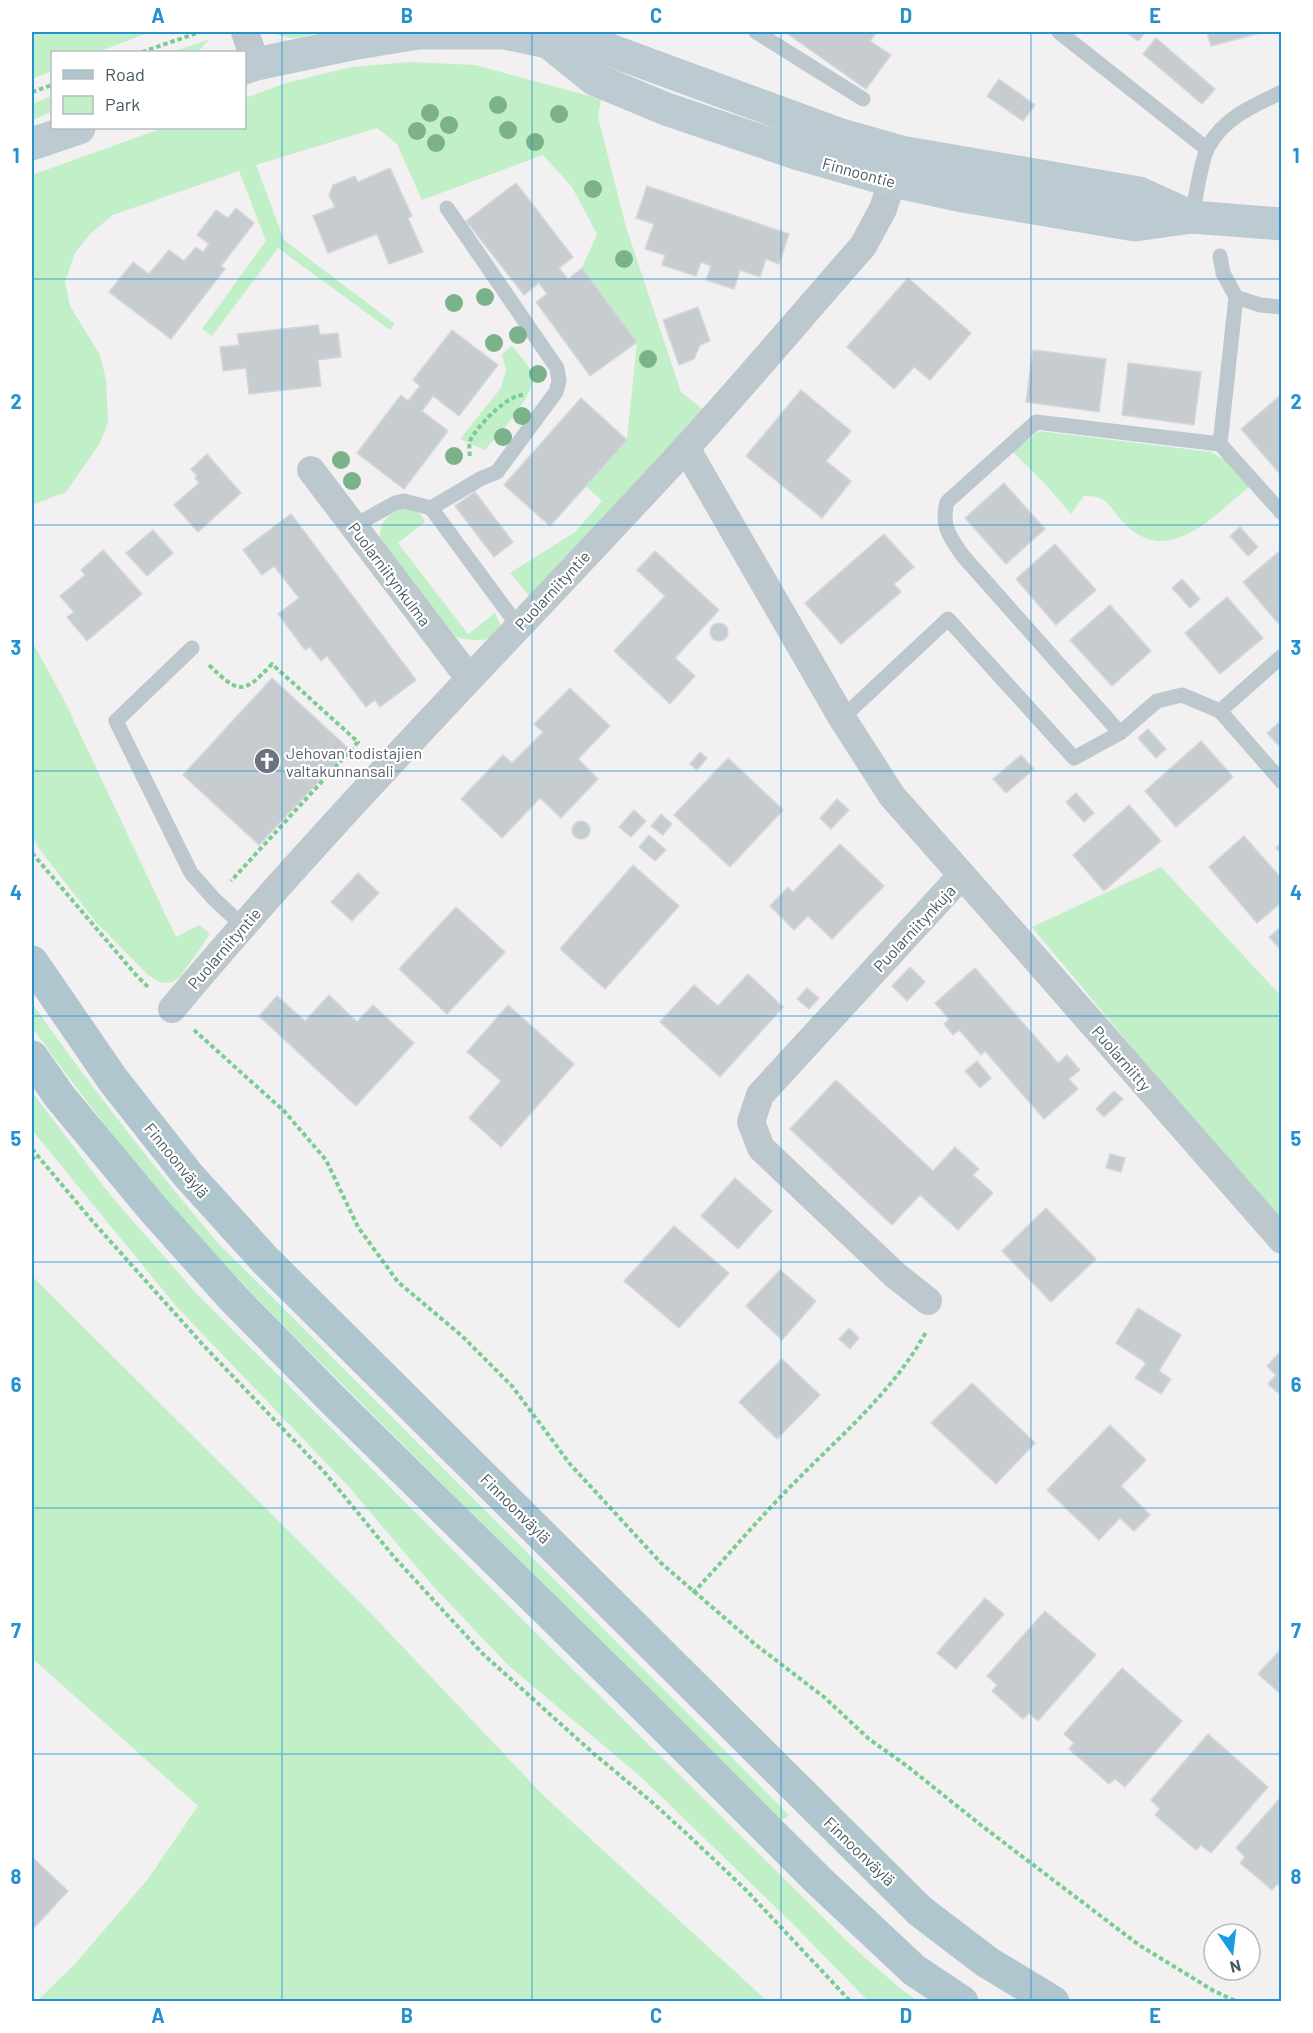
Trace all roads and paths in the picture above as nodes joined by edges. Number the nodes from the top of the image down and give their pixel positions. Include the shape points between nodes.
1 (200, 32) edge
2 (245, 32) edge
3 (505, 32) edge
4 (756, 32) edge
5 (1059, 32) edge
6 (550, 37) edge
7 (145, 51) edge
8 (250, 66) edge
9 (51, 85) edge
10 (32, 92) edge
11 (1281, 92) edge
12 (863, 99) dead end
13 (76, 129) edge
14 (32, 144) edge
15 (1207, 149) junction
16 (897, 167) junction
17 (447, 208) dead end
18 (1192, 217) junction
19 (1281, 224) edge
20 (1220, 256) dead end
21 (1236, 297) junction
22 (1281, 307) edge
23 (551, 399) junction
24 (1220, 444) junction
25 (686, 448) junction
26 (311, 470) dead end
27 (476, 481) junction
28 (431, 508) junction
29 (1281, 513) edge
30 (354, 526) junction
31 (518, 626) junction
32 (192, 648) joint
33 (1281, 656) edge
34 (469, 678) junction
35 (1220, 711) junction
36 (842, 718) junction
37 (1120, 733) junction
38 (1281, 782) edge
39 (32, 853) edge
40 (962, 875) junction
41 (214, 899) junction
42 (242, 926) junction
43 (32, 962) edge
44 (172, 1009) junction
45 (32, 1057) edge
46 (32, 1149) edge
47 (36, 1155) junction
48 (32, 1160) edge
49 (1281, 1240) edge
50 (928, 1301) joint
51 (693, 1593) junction
52 (851, 2001) edge
53 (962, 2001) edge
54 (1053, 2001) edge
55 (1238, 2001) edge

1 - 7 path
2 - 8 street
3 - 6 street, Finnoontie
3 - 8 street, Finnoontie via 419,33
4 - 12 lane
5 - 15 lane
6 - 16 street, Finnoontie via 596,45 814,126
9 - 10 path
11 - 15 lane via 1228,120
13 - 14 street
15 - 18 lane
16 - 18 street, Finnoontie via 1139,193
16 - 25 street, Puolarniityntie via 883,209 863,246
17 - 23 lane via 557,368 559,381
18 - 19 street, Finnoontie
20 - 21 lane via 1223,273
21 - 22 lane
21 - 24 lane
23 - 27 lane via 497,472
23 - 27 path via 519,394 484,422 471,440 469,451
24 - 29 lane
24 - 37 lane via 1036,422 947,502 944,524 950,538
25 - 31 street, Puolarniityntie
25 - 36 street, Puolarniitynkuja
26 - 30 street, Puolarniitynkulma
27 - 28 lane
28 - 30 lane via 404,501 395,503
28 - 31 lane
30 - 34 street, Puolarniitynkulma
31 - 34 street, Puolarniityntie
32 - 41 lane via 116,721 191,873
32 - 41 path via 230,686 248,686 272,663 358,742
33 - 35 lane
34 - 42 street, Puolarniityntie
35 - 37 lane via 1182,694 1157,702
35 - 38 lane
36 - 37 lane via 948,619 1074,758
36 - 40 street, Puolarniitynkuja via 892,796
39 - 44 path via 136,975
40 - 49 street, Puolarniitty
40 - 50 street, Puolarniitynkuja via 760,1095 752,1122 761,1148 895,1275
41 - 42 lane
42 - 44 street, Puolarniityntie
43 - 54 main road, Finnoonväylä via 113,1080 181,1167 265,1260 920,1911 987,1962
44 - 51 path via 285,1112 326,1160 358,1227 398,1281 512,1386 570,1464
45 - 53 main road via 60,1097 153,1209 332,1399 818,1880 914,1970
46 - 47 path
47 - 48 path
47 - 52 path via 204,1346 326,1474 394,1557 483,1654 688,1835
50 - 51 path via 931,1323 914,1353 863,1416 792,1485
51 - 55 path via 824,1697 869,1739 1139,1945 1214,1991

